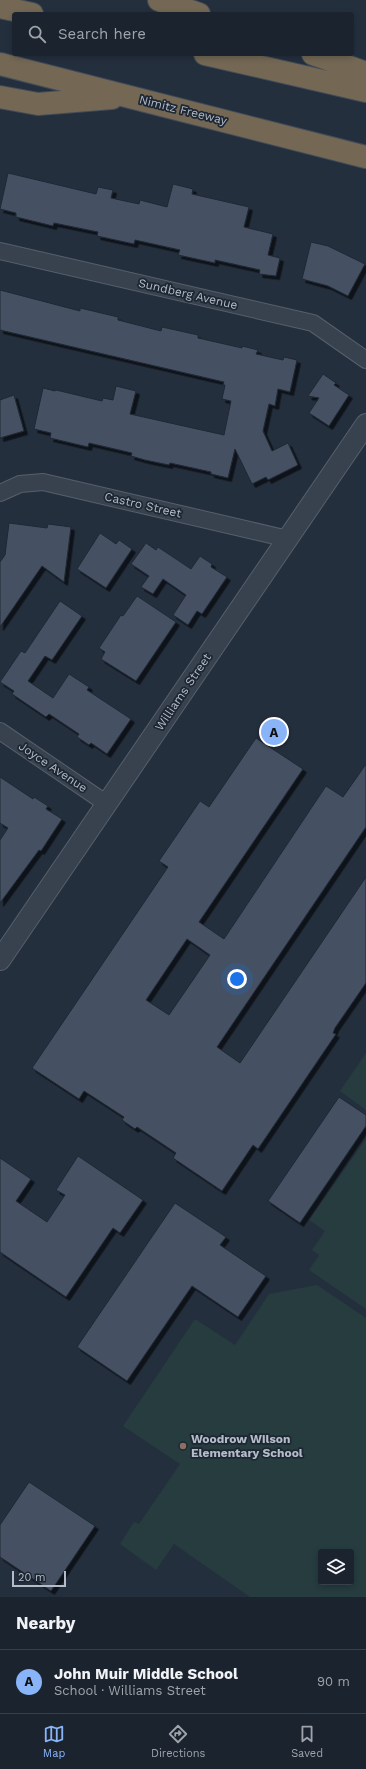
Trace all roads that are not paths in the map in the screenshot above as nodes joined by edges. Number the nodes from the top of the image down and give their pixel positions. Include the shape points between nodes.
1 (159, 0) edge
2 (0, 7) edge
3 (23, 12) edge
4 (192, 12) edge
5 (214, 56) edge
6 (319, 56) edge
7 (0, 64) edge
8 (366, 73) edge
9 (366, 91) edge
10 (129, 96) junction
11 (0, 97) edge
12 (366, 157) edge
13 (0, 251) edge
14 (366, 360) edge
15 (366, 424) edge
16 (0, 493) edge
17 (288, 539) junction
18 (0, 731) edge
19 (107, 804) junction
20 (0, 960) edge

1 - 4 highway
2 - 3 highway
5 - 9 highway
6 - 8 highway
7 - 10 highway, Nimitz Freeway
10 - 11 highway via 38,104
10 - 12 highway, Nimitz Freeway
13 - 14 street, Sundberg Avenue via 314,323
15 - 17 street, Williams Street
16 - 17 street, Castro Street via 20,484 42,482
17 - 19 street, Williams Street
18 - 19 street, Joyce Avenue
19 - 20 street, Williams Street

